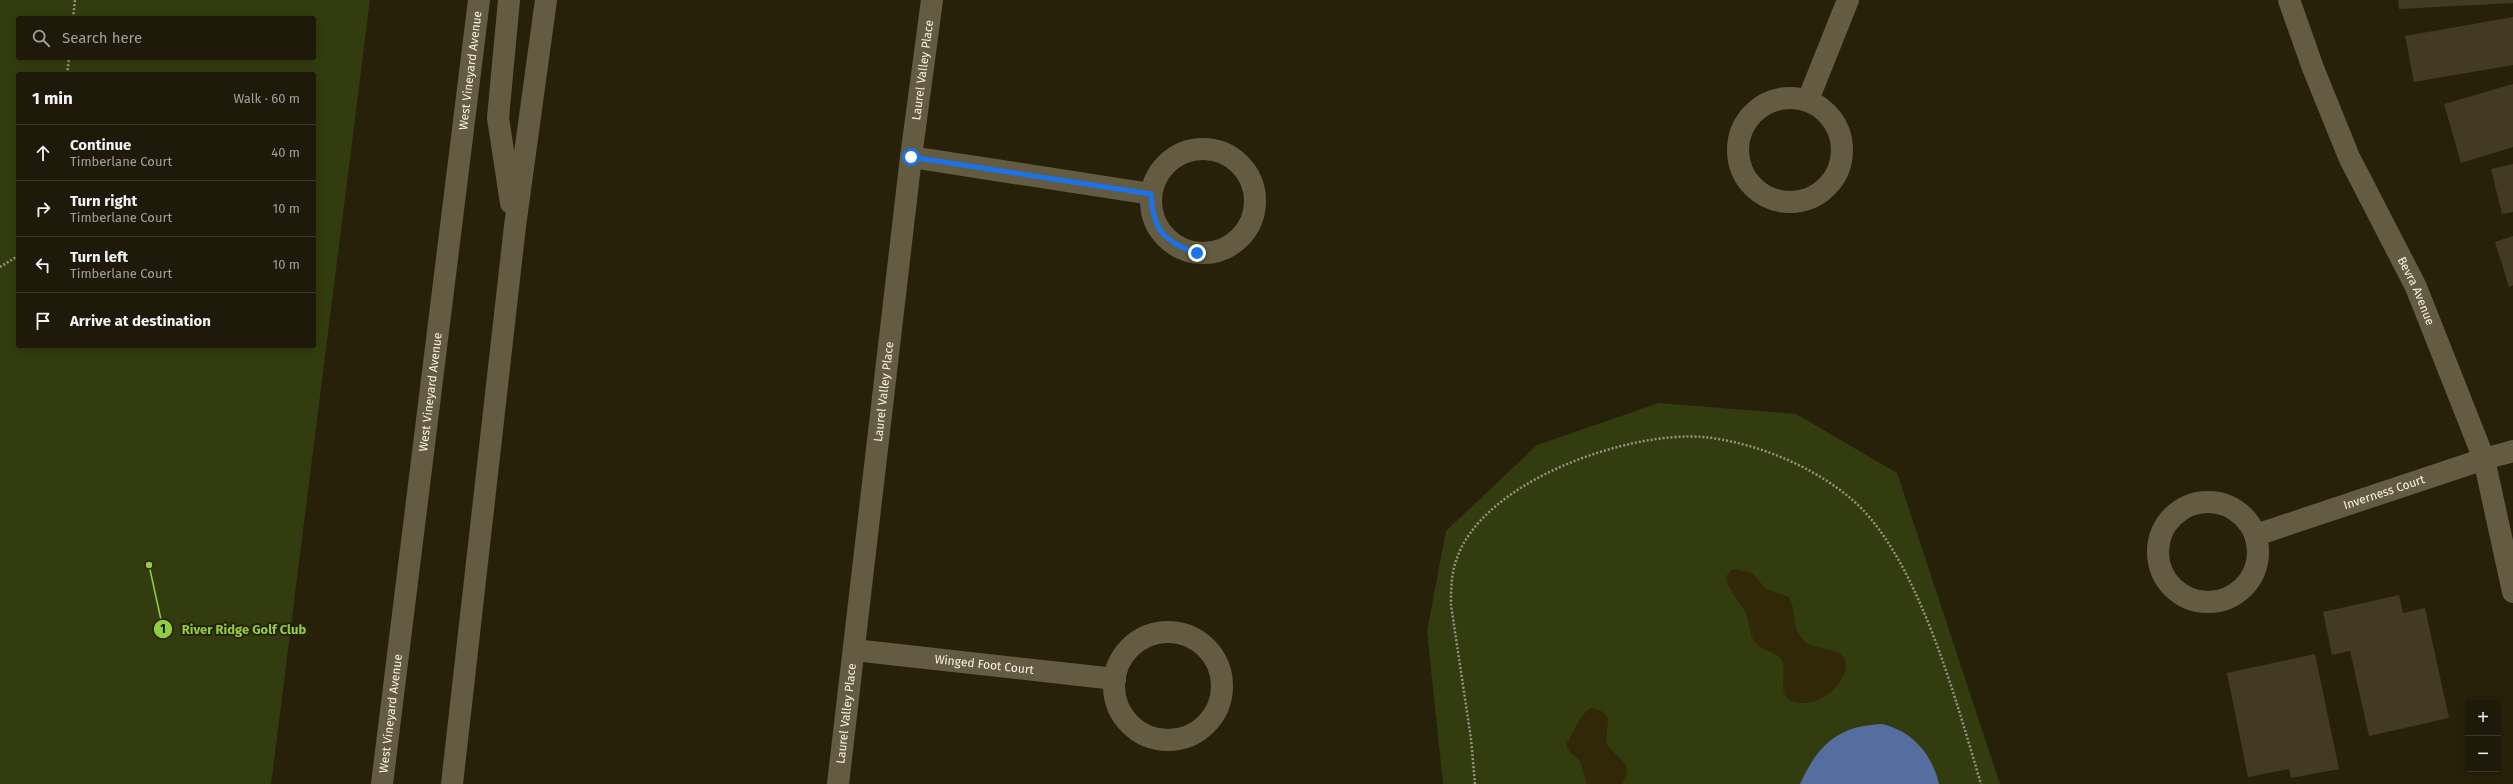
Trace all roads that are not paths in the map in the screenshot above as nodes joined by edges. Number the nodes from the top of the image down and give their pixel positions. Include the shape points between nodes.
1 (479, 0) edge
2 (509, 0) edge
3 (546, 0) edge
4 (932, 0) edge
5 (1848, 0) edge
6 (2289, 0) edge
7 (1808, 100) junction
8 (911, 157) junction
9 (1151, 194) junction
10 (515, 226) junction
11 (2513, 452) edge
12 (2484, 459) junction
13 (2256, 535) junction
14 (2513, 592) edge
15 (854, 650) junction
16 (1115, 679) junction
17 (382, 784) edge
18 (452, 784) edge
19 (838, 784) edge

1 - 17 street, West Vineyard Avenue
2 - 10 street via 498,118
3 - 10 street
4 - 8 street, Laurel Valley Place
5 - 7 street
6 - 12 street, Bevra Avenue via 2349,157 2416,287
7 - 7 street via 1788,98 1768,102 1752,115 1741,132 1738,153 1744,173 1756,189 1773,199 1793,202 1813,197 1830,185 1840,167 1842,147 1838,127 1826,111
8 - 9 street
8 - 15 street, Laurel Valley Place
9 - 9 street via 1152,215 1161,234 1177,247 1197,253 1217,252 1236,242 1249,226 1256,207 1254,186 1244,168 1229,154 1210,148 1189,150 1170,159 1157,175
10 - 18 street
11 - 12 street, Inverness Court
12 - 13 street, Inverness Court
12 - 14 street, Bevra Avenue
13 - 13 street via 2246,518 2230,506 2212,501 2192,504 2175,514 2163,530 2158,549 2161,568 2171,585 2186,598 2205,602 2225,600 2242,590 2254,574 2259,555
15 - 16 street, Winged Foot Court
15 - 19 street, Laurel Valley Place
16 - 16 street via 1116,700 1126,719 1142,733 1162,740 1183,738 1202,729 1216,713 1222,692 1221,672 1211,652 1195,638 1175,632 1154,633 1135,643 1121,659

